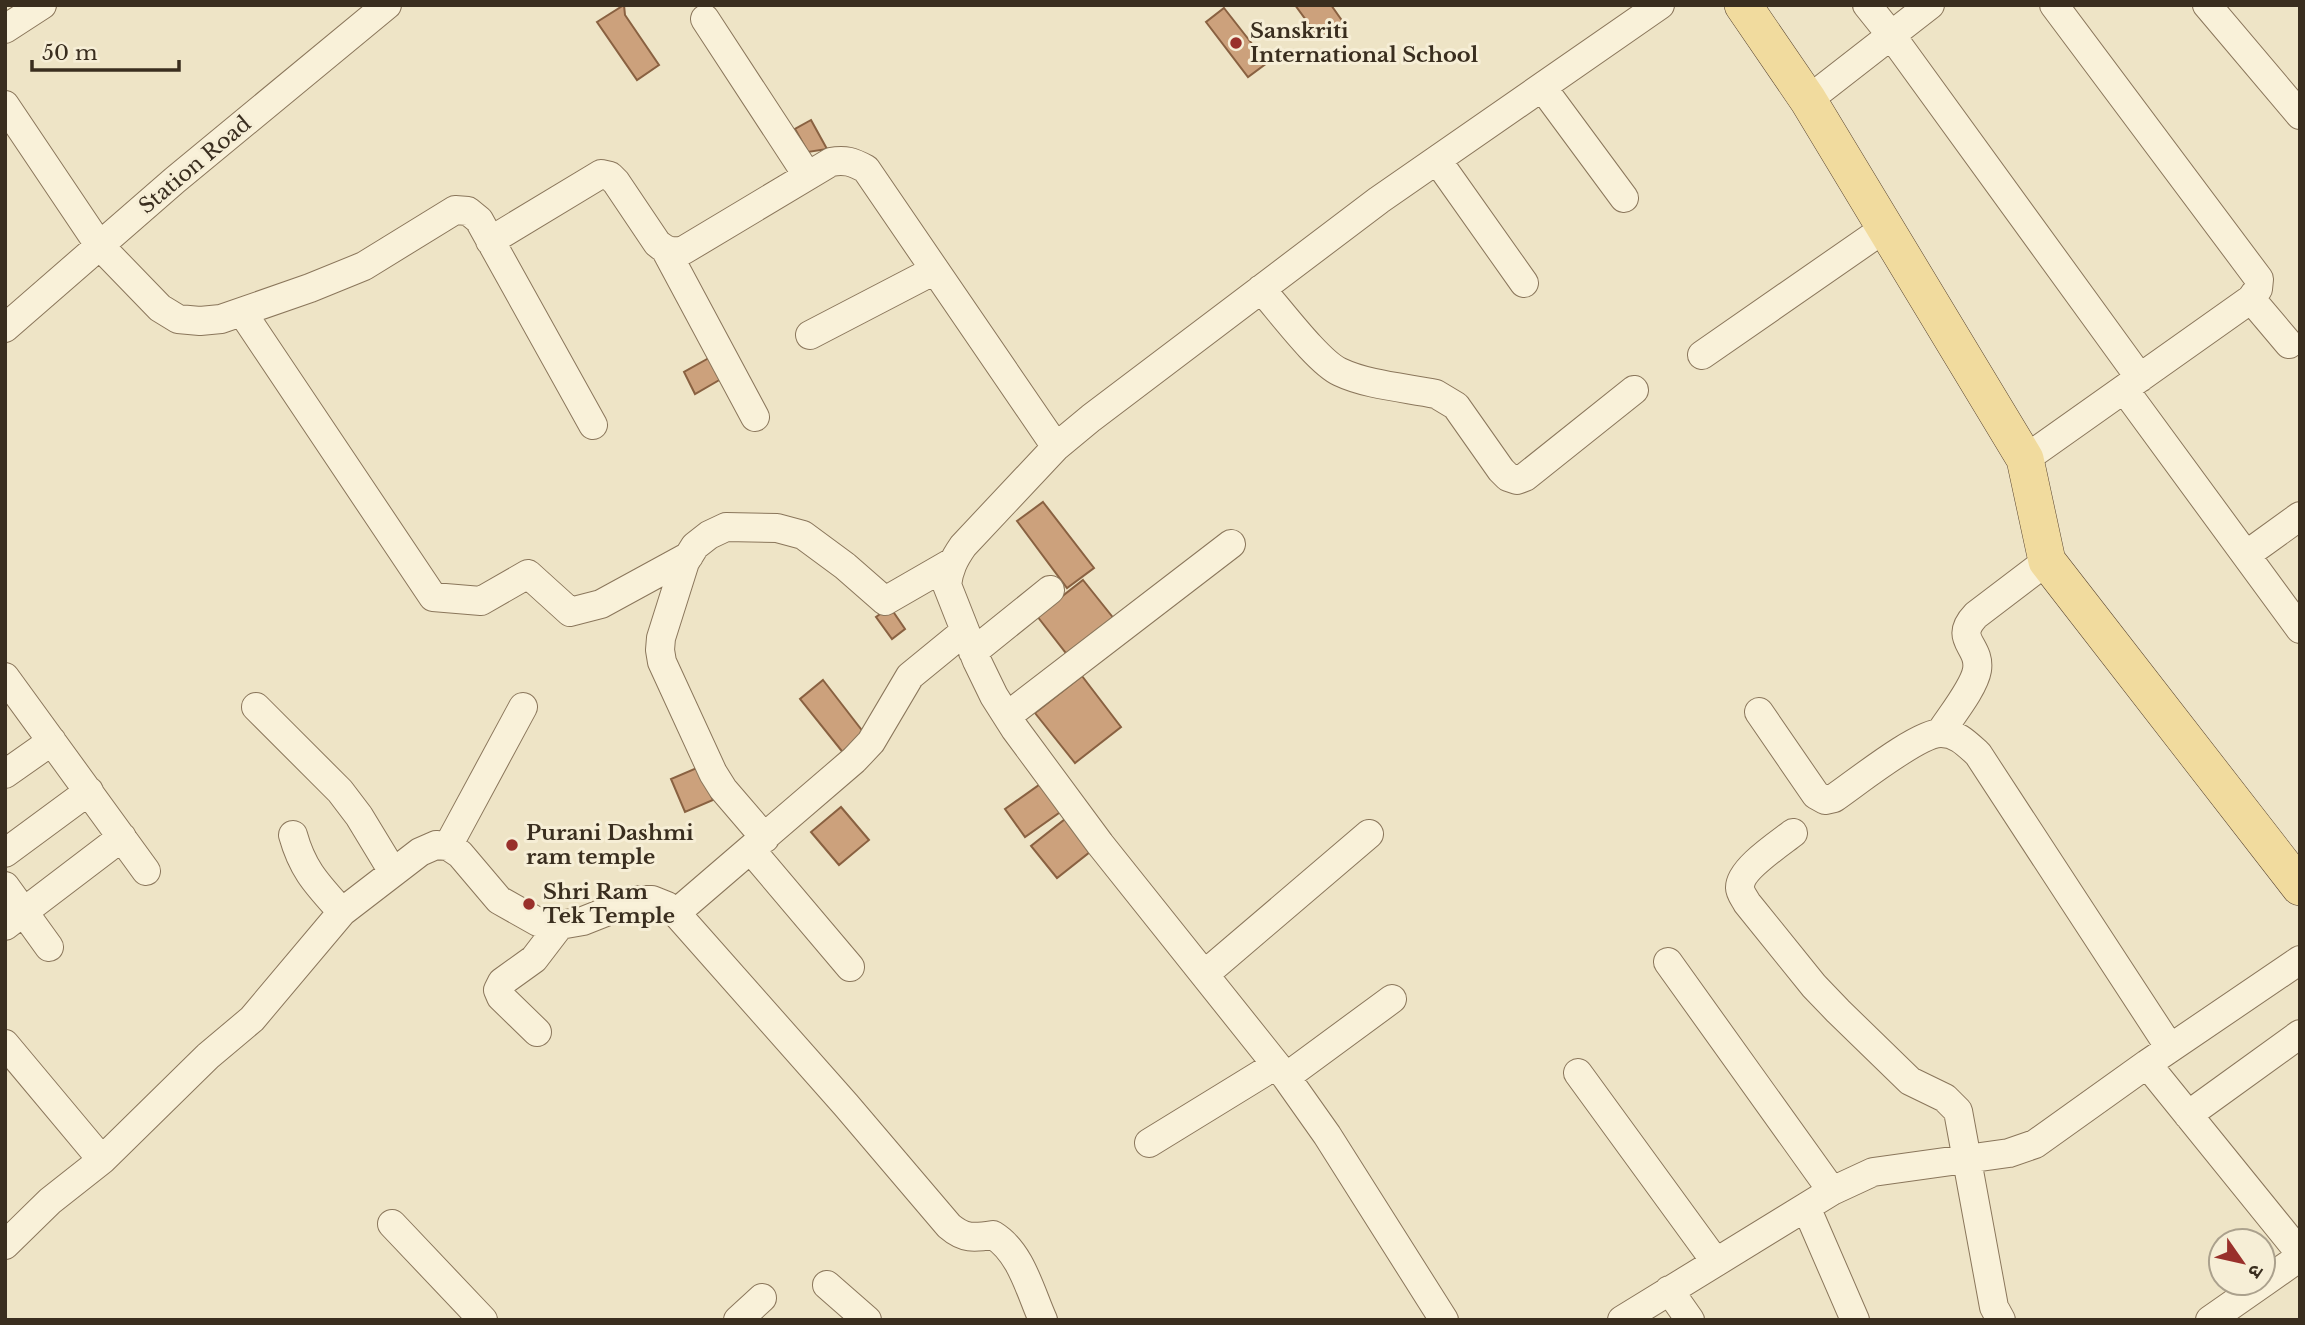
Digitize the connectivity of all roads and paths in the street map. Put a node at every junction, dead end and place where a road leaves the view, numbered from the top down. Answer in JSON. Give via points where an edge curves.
{"nodes":[{"id":1,"x":42,"y":5,"type":"edge"},
{"id":2,"x":387,"y":5,"type":"edge"},
{"id":3,"x":1660,"y":5,"type":"edge"},
{"id":4,"x":1743,"y":5,"type":"edge"},
{"id":5,"x":1867,"y":5,"type":"edge"},
{"id":6,"x":1930,"y":5,"type":"edge"},
{"id":7,"x":2054,"y":5,"type":"edge"},
{"id":8,"x":2207,"y":5,"type":"edge"},
{"id":9,"x":705,"y":19,"type":"dead end"},
{"id":10,"x":5,"y":29,"type":"edge"},
{"id":11,"x":1892,"y":35,"type":"junction"},
{"id":12,"x":1542,"y":87,"type":"junction"},
{"id":13,"x":1808,"y":100,"type":"junction"},
{"id":14,"x":5,"y":105,"type":"edge"},
{"id":15,"x":2300,"y":114,"type":"edge"},
{"id":16,"x":1437,"y":160,"type":"junction"},
{"id":17,"x":807,"y":175,"type":"junction"},
{"id":18,"x":1624,"y":198,"type":"dead end"},
{"id":19,"x":1885,"y":228,"type":"junction"},
{"id":20,"x":490,"y":241,"type":"junction"},
{"id":21,"x":99,"y":245,"type":"junction"},
{"id":22,"x":665,"y":249,"type":"junction"},
{"id":23,"x":935,"y":270,"type":"junction"},
{"id":24,"x":1524,"y":284,"type":"dead end"},
{"id":25,"x":1261,"y":289,"type":"junction"},
{"id":26,"x":2251,"y":299,"type":"junction"},
{"id":27,"x":243,"y":312,"type":"junction"},
{"id":28,"x":5,"y":328,"type":"edge"},
{"id":29,"x":810,"y":335,"type":"dead end"},
{"id":30,"x":2296,"y":346,"type":"edge"},
{"id":31,"x":1702,"y":355,"type":"dead end"},
{"id":32,"x":2132,"y":383,"type":"junction"},
{"id":33,"x":1634,"y":390,"type":"dead end"},
{"id":34,"x":755,"y":417,"type":"dead end"},
{"id":35,"x":593,"y":425,"type":"dead end"},
{"id":36,"x":1056,"y":447,"type":"junction"},
{"id":37,"x":2025,"y":459,"type":"junction"},
{"id":38,"x":2300,"y":516,"type":"edge"},
{"id":39,"x":1231,"y":544,"type":"dead end"},
{"id":40,"x":2246,"y":555,"type":"junction"},
{"id":41,"x":689,"y":556,"type":"junction"},
{"id":42,"x":2047,"y":561,"type":"junction"},
{"id":43,"x":951,"y":563,"type":"junction"},
{"id":44,"x":1050,"y":590,"type":"dead end"},
{"id":45,"x":2300,"y":629,"type":"edge"},
{"id":46,"x":969,"y":642,"type":"junction"},
{"id":47,"x":10,"y":693,"type":"edge"},
{"id":48,"x":256,"y":707,"type":"dead end"},
{"id":49,"x":523,"y":707,"type":"dead end"},
{"id":50,"x":1759,"y":712,"type":"dead end"},
{"id":51,"x":1007,"y":716,"type":"junction"},
{"id":52,"x":1940,"y":733,"type":"junction"},
{"id":53,"x":52,"y":741,"type":"junction"},
{"id":54,"x":5,"y":774,"type":"edge"},
{"id":55,"x":89,"y":791,"type":"junction"},
{"id":56,"x":1793,"y":832,"type":"dead end"},
{"id":57,"x":1368,"y":834,"type":"dead end"},
{"id":58,"x":293,"y":835,"type":"dead end"},
{"id":59,"x":122,"y":837,"type":"junction"},
{"id":60,"x":758,"y":844,"type":"junction"},
{"id":61,"x":449,"y":846,"type":"junction"},
{"id":62,"x":5,"y":853,"type":"edge"},
{"id":63,"x":146,"y":871,"type":"dead end"},
{"id":64,"x":393,"y":872,"type":"junction"},
{"id":65,"x":2295,"y":872,"type":"edge"},
{"id":66,"x":5,"y":886,"type":"edge"},
{"id":67,"x":342,"y":912,"type":"junction"},
{"id":68,"x":676,"y":913,"type":"junction"},
{"id":69,"x":15,"y":919,"type":"edge"},
{"id":70,"x":560,"y":925,"type":"junction"},
{"id":71,"x":49,"y":947,"type":"dead end"},
{"id":72,"x":2300,"y":960,"type":"edge"},
{"id":73,"x":1668,"y":962,"type":"dead end"},
{"id":74,"x":850,"y":967,"type":"dead end"},
{"id":75,"x":1205,"y":974,"type":"junction"},
{"id":76,"x":1392,"y":999,"type":"dead end"},
{"id":77,"x":537,"y":1032,"type":"dead end"},
{"id":78,"x":2300,"y":1034,"type":"edge"},
{"id":79,"x":5,"y":1044,"type":"edge"},
{"id":80,"x":2170,"y":1048,"type":"junction"},
{"id":81,"x":2147,"y":1064,"type":"junction"},
{"id":82,"x":1281,"y":1071,"type":"junction"},
{"id":83,"x":1578,"y":1073,"type":"dead end"},
{"id":84,"x":2188,"y":1115,"type":"junction"},
{"id":85,"x":1149,"y":1143,"type":"dead end"},
{"id":86,"x":1966,"y":1159,"type":"junction"},
{"id":87,"x":102,"y":1160,"type":"junction"},
{"id":88,"x":1832,"y":1191,"type":"junction"},
{"id":89,"x":1806,"y":1207,"type":"junction"},
{"id":90,"x":393,"y":1224,"type":"dead end"},
{"id":91,"x":5,"y":1245,"type":"edge"},
{"id":92,"x":2300,"y":1255,"type":"edge"},
{"id":93,"x":1715,"y":1261,"type":"junction"},
{"id":94,"x":2277,"y":1272,"type":"edge"},
{"id":95,"x":827,"y":1285,"type":"dead end"},
{"id":96,"x":1669,"y":1290,"type":"junction"},
{"id":97,"x":2243,"y":1297,"type":"edge"},
{"id":98,"x":762,"y":1298,"type":"dead end"},
{"id":99,"x":482,"y":1320,"type":"edge"},
{"id":100,"x":738,"y":1320,"type":"edge"},
{"id":101,"x":867,"y":1320,"type":"edge"},
{"id":102,"x":1043,"y":1320,"type":"edge"},
{"id":103,"x":1444,"y":1320,"type":"edge"},
{"id":104,"x":1622,"y":1320,"type":"edge"},
{"id":105,"x":1690,"y":1320,"type":"edge"},
{"id":106,"x":1855,"y":1320,"type":"edge"},
{"id":107,"x":2001,"y":1320,"type":"edge"},
{"id":108,"x":2210,"y":1320,"type":"edge"}],
"edges":[{"from":1,"to":10,"type":"street"},
{"from":2,"to":21,"type":"street","name":"Station Road"},
{"from":3,"to":12,"type":"street"},
{"from":4,"to":13,"type":"main road"},
{"from":5,"to":11,"type":"street"},
{"from":6,"to":11,"type":"street"},
{"from":7,"to":26,"type":"street","via":[[2255,272],[2258,289]]},
{"from":8,"to":15,"type":"street"},
{"from":9,"to":17,"type":"street"},
{"from":11,"to":13,"type":"street"},
{"from":11,"to":32,"type":"street"},
{"from":12,"to":16,"type":"street"},
{"from":12,"to":18,"type":"street"},
{"from":13,"to":19,"type":"main road"},
{"from":14,"to":21,"type":"street"},
{"from":16,"to":24,"type":"street"},
{"from":16,"to":25,"type":"street"},
{"from":17,"to":22,"type":"street","via":[[684,250]]},
{"from":17,"to":23,"type":"street","via":[[843,160],[866,169]]},
{"from":19,"to":31,"type":"street"},
{"from":19,"to":37,"type":"main road"},
{"from":20,"to":22,"type":"street","via":[[601,174],[616,182]]},
{"from":20,"to":27,"type":"street","via":[[479,220],[468,211],[455,210],[364,266]]},
{"from":20,"to":35,"type":"street"},
{"from":21,"to":27,"type":"street","via":[[160,308],[178,319],[211,320]]},
{"from":21,"to":28,"type":"street","name":"Station Road"},
{"from":22,"to":34,"type":"street"},
{"from":23,"to":29,"type":"street"},
{"from":23,"to":36,"type":"street"},
{"from":25,"to":33,"type":"street","via":[[1337,371],[1436,394],[1456,405],[1501,470],[1517,480]]},
{"from":25,"to":36,"type":"street"},
{"from":26,"to":30,"type":"street"},
{"from":26,"to":32,"type":"street"},
{"from":27,"to":41,"type":"street","via":[[433,597],[481,601],[528,574],[570,612],[601,604]]},
{"from":32,"to":37,"type":"street"},
{"from":32,"to":40,"type":"street"},
{"from":36,"to":43,"type":"street"},
{"from":37,"to":42,"type":"main road"},
{"from":38,"to":40,"type":"street"},
{"from":39,"to":51,"type":"street"},
{"from":40,"to":45,"type":"street"},
{"from":41,"to":43,"type":"street","via":[[709,535],[726,527],[777,528],[803,535],[885,601]]},
{"from":41,"to":60,"type":"street","via":[[661,638],[662,662],[713,773]]},
{"from":42,"to":52,"type":"street","via":[[1968,624],[1965,634],[1978,667]]},
{"from":42,"to":65,"type":"main road"},
{"from":43,"to":46,"type":"street","via":[[947,585]]},
{"from":44,"to":46,"type":"street"},
{"from":46,"to":51,"type":"street"},
{"from":46,"to":60,"type":"street","via":[[910,676],[869,746]]},
{"from":47,"to":53,"type":"street"},
{"from":48,"to":64,"type":"street","via":[[340,791]]},
{"from":49,"to":61,"type":"street"},
{"from":50,"to":52,"type":"street","via":[[1816,795],[1825,800],[1916,741]]},
{"from":51,"to":75,"type":"street","via":[[1100,844]]},
{"from":52,"to":80,"type":"street","via":[[1959,737],[1978,754]]},
{"from":53,"to":54,"type":"street"},
{"from":53,"to":55,"type":"street"},
{"from":55,"to":59,"type":"street"},
{"from":55,"to":62,"type":"street"},
{"from":56,"to":86,"type":"street","via":[[1749,870],[1740,890],[1838,1011],[1910,1081],[1953,1103]]},
{"from":57,"to":75,"type":"street"},
{"from":58,"to":67,"type":"street","via":[[308,873]]},
{"from":59,"to":63,"type":"street"},
{"from":59,"to":69,"type":"street"},
{"from":60,"to":68,"type":"street"},
{"from":60,"to":74,"type":"street"},
{"from":61,"to":64,"type":"street","via":[[428,848]]},
{"from":61,"to":70,"type":"street","via":[[499,900],[538,922]]},
{"from":64,"to":67,"type":"street"},
{"from":66,"to":69,"type":"street"},
{"from":67,"to":87,"type":"street","via":[[252,1018]]},
{"from":68,"to":70,"type":"street","via":[[652,900],[636,900]]},
{"from":68,"to":102,"type":"street","via":[[949,1226],[960,1236],[993,1235],[1003,1241]]},
{"from":69,"to":71,"type":"street"},
{"from":70,"to":77,"type":"street","via":[[534,959],[498,990]]},
{"from":72,"to":80,"type":"street"},
{"from":73,"to":88,"type":"street"},
{"from":75,"to":82,"type":"street"},
{"from":76,"to":82,"type":"street"},
{"from":78,"to":84,"type":"street"},
{"from":79,"to":87,"type":"street"},
{"from":80,"to":81,"type":"street"},
{"from":81,"to":84,"type":"street"},
{"from":81,"to":86,"type":"street","via":[[2035,1144]]},
{"from":82,"to":85,"type":"street"},
{"from":82,"to":103,"type":"street"},
{"from":83,"to":93,"type":"street"},
{"from":84,"to":92,"type":"street"},
{"from":86,"to":88,"type":"street","via":[[1873,1172]]},
{"from":86,"to":107,"type":"street","via":[[1994,1307]]},
{"from":87,"to":91,"type":"street"},
{"from":88,"to":89,"type":"street"},
{"from":89,"to":93,"type":"street"},
{"from":89,"to":106,"type":"street"},
{"from":90,"to":99,"type":"street"},
{"from":92,"to":94,"type":"street"},
{"from":93,"to":96,"type":"street"},
{"from":95,"to":101,"type":"street"},
{"from":96,"to":104,"type":"street"},
{"from":96,"to":105,"type":"street"},
{"from":97,"to":108,"type":"street"},
{"from":98,"to":100,"type":"street"}]}
